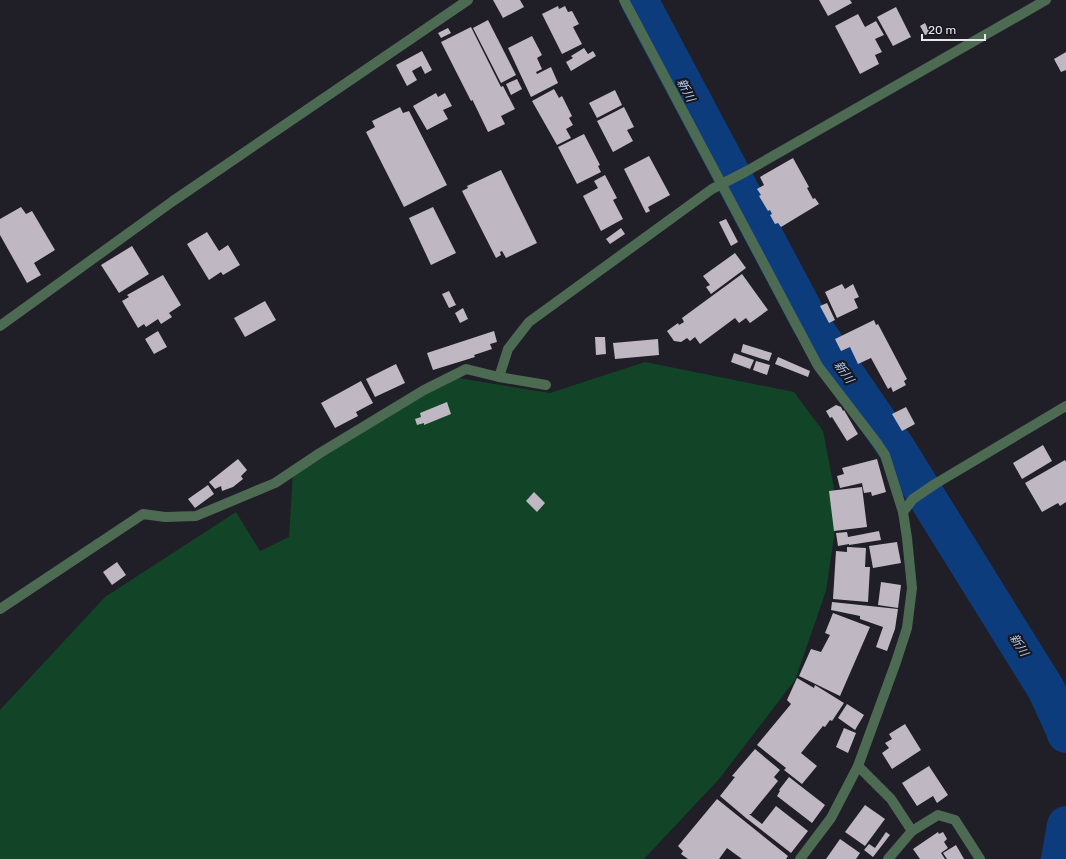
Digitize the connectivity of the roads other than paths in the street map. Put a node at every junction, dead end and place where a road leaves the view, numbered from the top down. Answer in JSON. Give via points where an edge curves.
{"nodes":[{"id":1,"x":468,"y":0,"type":"edge"},
{"id":2,"x":624,"y":0,"type":"edge"},
{"id":3,"x":1046,"y":0,"type":"edge"},
{"id":4,"x":721,"y":184,"type":"junction"},
{"id":5,"x":0,"y":326,"type":"edge"},
{"id":6,"x":499,"y":377,"type":"junction"},
{"id":7,"x":546,"y":385,"type":"dead end"},
{"id":8,"x":1066,"y":406,"type":"edge"},
{"id":9,"x":902,"y":512,"type":"junction"},
{"id":10,"x":0,"y":609,"type":"edge"},
{"id":11,"x":858,"y":766,"type":"junction"},
{"id":12,"x":912,"y":830,"type":"junction"},
{"id":13,"x":800,"y":859,"type":"edge"},
{"id":14,"x":888,"y":859,"type":"edge"},
{"id":15,"x":980,"y":859,"type":"edge"}],
"edges":[{"from":1,"to":5,"type":"street","via":[[173,201]]},
{"from":2,"to":4,"type":"street"},
{"from":3,"to":4,"type":"street"},
{"from":4,"to":6,"type":"street","via":[[529,322],[508,349]]},
{"from":4,"to":9,"type":"street","via":[[818,366],[885,456]]},
{"from":6,"to":7,"type":"street"},
{"from":6,"to":10,"type":"street","via":[[466,369],[424,390],[275,483],[196,516],[165,517],[143,514]]},
{"from":8,"to":9,"type":"street","via":[[935,484],[913,499]]},
{"from":9,"to":11,"type":"street","via":[[912,588],[906,628],[894,670]]},
{"from":11,"to":12,"type":"street","via":[[891,799]]},
{"from":11,"to":13,"type":"street","via":[[831,818]]},
{"from":12,"to":14,"type":"street"},
{"from":12,"to":15,"type":"street","via":[[938,815],[955,820]]}]}
